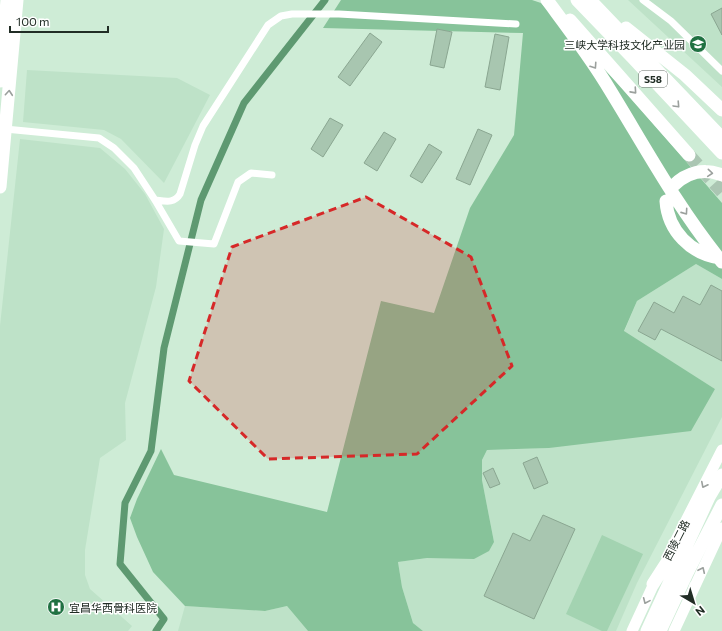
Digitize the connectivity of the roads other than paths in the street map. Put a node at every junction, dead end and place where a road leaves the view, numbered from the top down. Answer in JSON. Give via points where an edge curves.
{"nodes":[{"id":1,"x":7,"y":0,"type":"edge"},
{"id":2,"x":17,"y":0,"type":"edge"},
{"id":3,"x":547,"y":0,"type":"edge"},
{"id":4,"x":551,"y":0,"type":"edge"},
{"id":5,"x":643,"y":0,"type":"edge"},
{"id":6,"x":587,"y":4,"type":"edge"},
{"id":7,"x":516,"y":24,"type":"dead end"},
{"id":8,"x":722,"y":71,"type":"edge"},
{"id":9,"x":0,"y":81,"type":"edge"},
{"id":10,"x":722,"y":110,"type":"edge"},
{"id":11,"x":5,"y":129,"type":"junction"},
{"id":12,"x":722,"y":138,"type":"edge"},
{"id":13,"x":722,"y":153,"type":"edge"},
{"id":14,"x":690,"y":154,"type":"tunnel mouth"},
{"id":15,"x":272,"y":175,"type":"dead end"},
{"id":16,"x":722,"y":175,"type":"edge"},
{"id":17,"x":673,"y":186,"type":"dead end"},
{"id":18,"x":0,"y":187,"type":"edge"},
{"id":19,"x":155,"y":200,"type":"junction"},
{"id":20,"x":666,"y":201,"type":"dead end"},
{"id":21,"x":722,"y":258,"type":"edge"},
{"id":22,"x":722,"y":262,"type":"edge"},
{"id":23,"x":722,"y":450,"type":"edge"},
{"id":24,"x":722,"y":475,"type":"edge"},
{"id":25,"x":709,"y":497,"type":"junction"},
{"id":26,"x":722,"y":505,"type":"edge"},
{"id":27,"x":722,"y":528,"type":"edge"},
{"id":28,"x":654,"y":584,"type":"junction"},
{"id":29,"x":662,"y":628,"type":"edge"},
{"id":30,"x":632,"y":631,"type":"edge"},
{"id":31,"x":647,"y":631,"type":"edge"},
{"id":32,"x":674,"y":631,"type":"edge"}],
"edges":[{"from":1,"to":9,"type":"highway"},
{"from":11,"to":2,"type":"highway","one_way":true},
{"from":3,"to":22,"type":"highway","one_way":true,"via":[[604,80],[695,228]]},
{"from":4,"to":14,"type":"highway","one_way":true},
{"from":5,"to":8,"type":"street","via":[[671,21]]},
{"from":6,"to":10,"type":"highway","via":[[643,41],[685,75]]},
{"from":6,"to":12,"type":"highway","number":"S58"},
{"from":6,"to":13,"type":"highway","number":"S58","one_way":true,"via":[[633,58]]},
{"from":7,"to":19,"type":"street","via":[[331,15],[281,16],[268,25],[210,115],[195,145],[178,198],[167,202]]},
{"from":11,"to":18,"type":"highway"},
{"from":11,"to":19,"type":"street","via":[[99,138],[114,148],[134,168]]},
{"from":15,"to":19,"type":"street","via":[[251,173],[238,182],[214,244],[179,241]]},
{"from":17,"to":16,"type":"highway","one_way":true,"via":[[688,174],[714,172]]},
{"from":20,"to":21,"type":"highway","via":[[670,221],[684,241],[702,253]]},
{"from":23,"to":28,"type":"main road","name":"西陵二路","one_way":true},
{"from":24,"to":25,"type":"highway"},
{"from":25,"to":28,"type":"highway"},
{"from":25,"to":31,"type":"highway"},
{"from":26,"to":29,"type":"highway"},
{"from":32,"to":27,"type":"main road","one_way":true},
{"from":28,"to":30,"type":"main road","name":"西陵二路","one_way":true}]}
